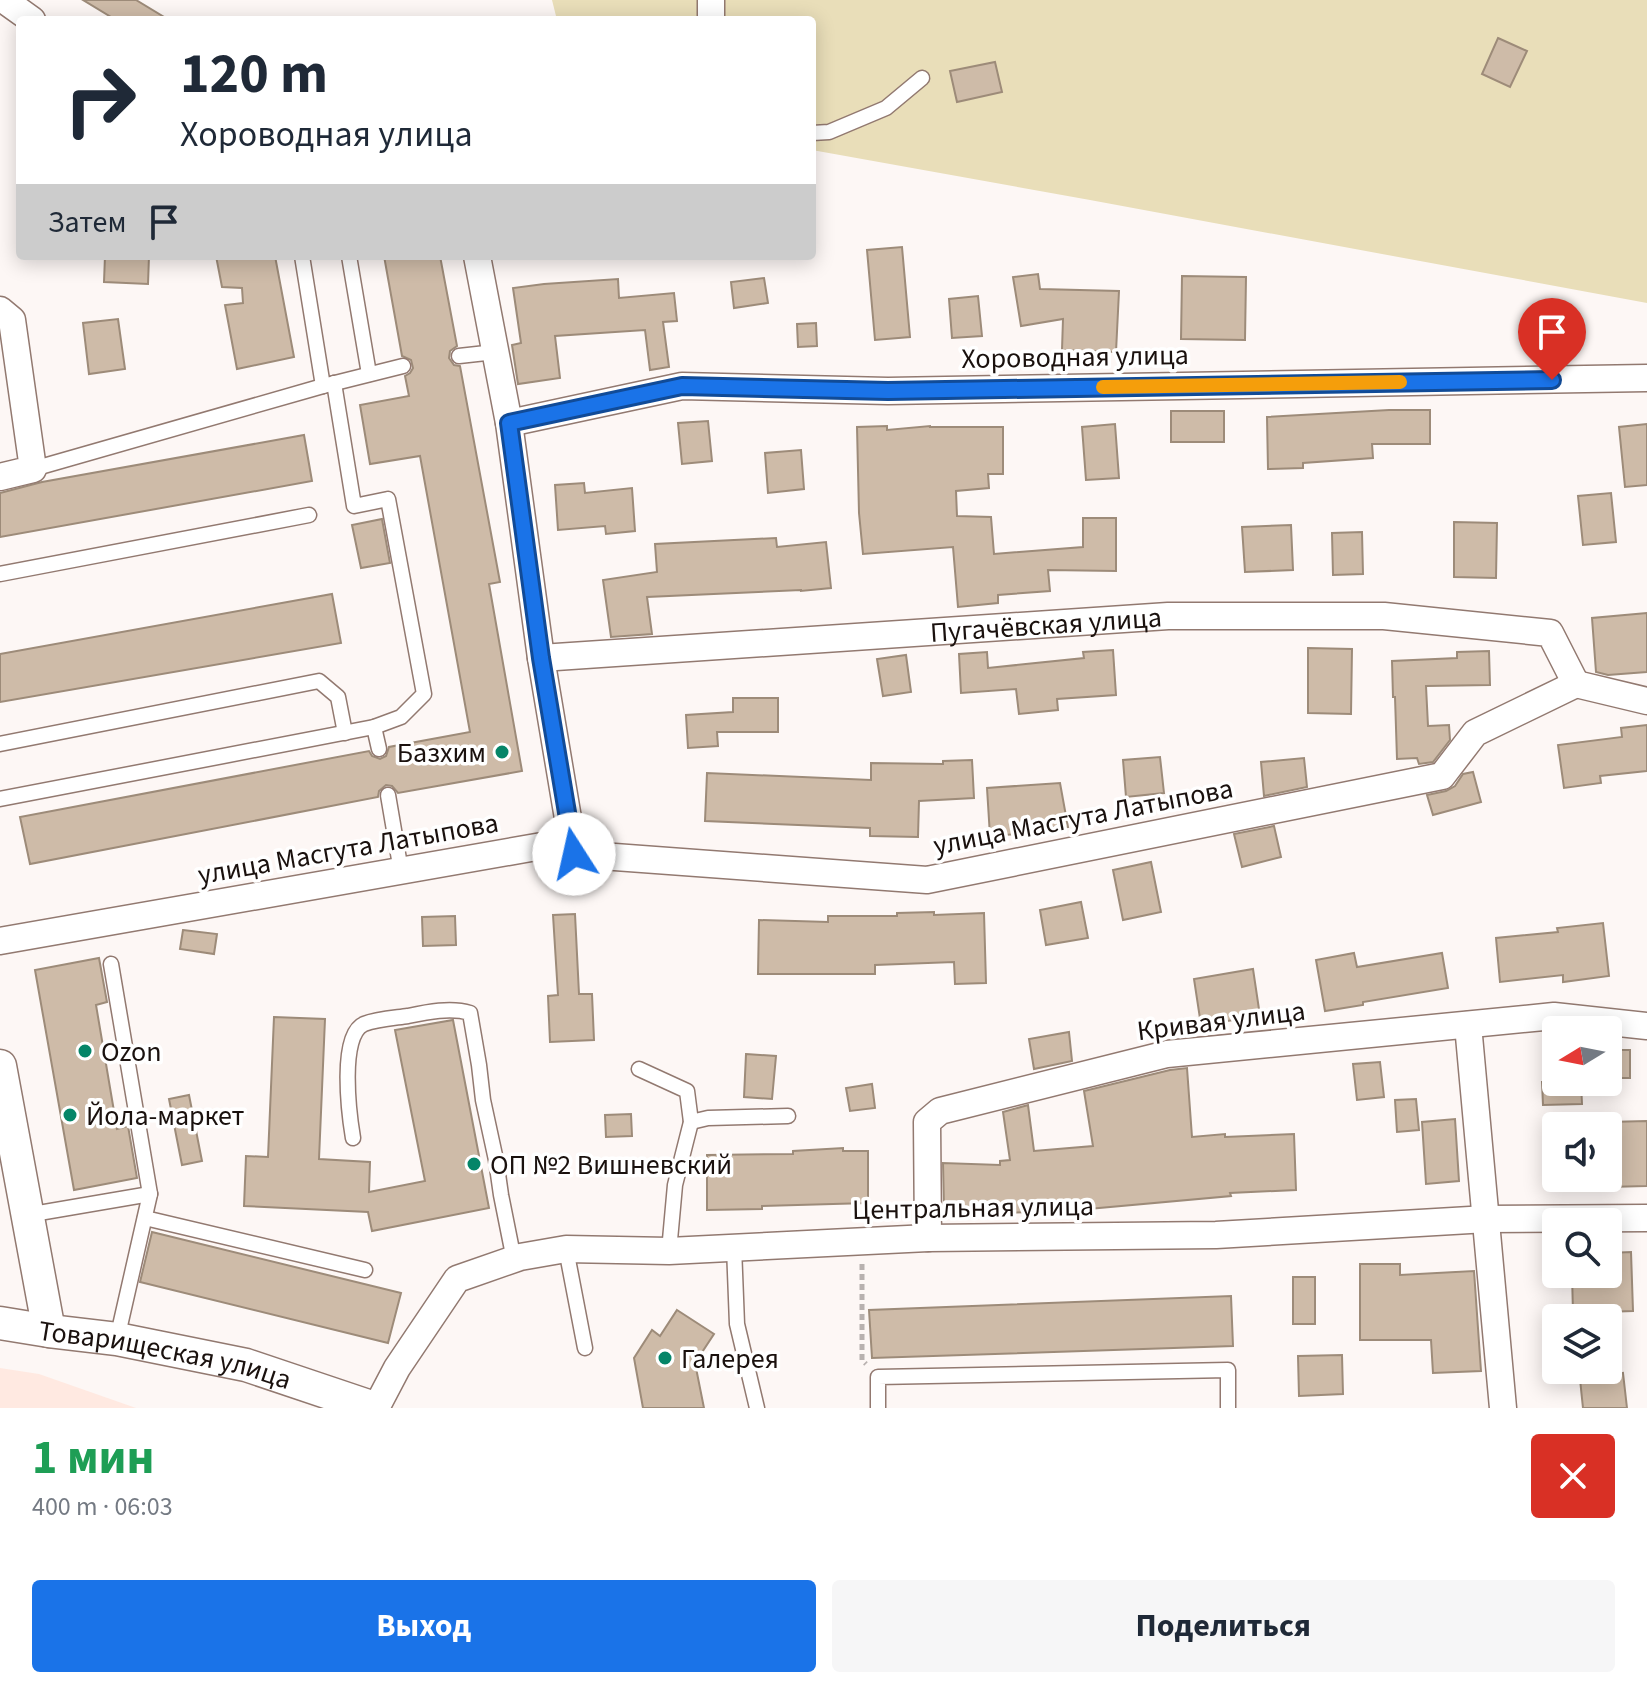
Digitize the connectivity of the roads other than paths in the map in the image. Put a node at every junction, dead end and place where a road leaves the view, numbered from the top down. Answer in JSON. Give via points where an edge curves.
{"nodes":[{"id":1,"x":4,"y":0,"type":"edge"},
{"id":2,"x":26,"y":16,"type":"edge"},
{"id":3,"x":922,"y":78,"type":"dead end"},
{"id":4,"x":816,"y":133,"type":"edge"},
{"id":5,"x":303,"y":260,"type":"edge"},
{"id":6,"x":350,"y":260,"type":"edge"},
{"id":7,"x":478,"y":260,"type":"edge"},
{"id":8,"x":0,"y":310,"type":"edge"},
{"id":9,"x":495,"y":352,"type":"junction"},
{"id":10,"x":459,"y":356,"type":"dead end"},
{"id":11,"x":403,"y":366,"type":"dead end"},
{"id":12,"x":369,"y":374,"type":"junction"},
{"id":13,"x":1647,"y":378,"type":"edge"},
{"id":14,"x":328,"y":384,"type":"junction"},
{"id":15,"x":509,"y":423,"type":"junction"},
{"id":16,"x":33,"y":469,"type":"junction"},
{"id":17,"x":0,"y":477,"type":"edge"},
{"id":18,"x":309,"y":515,"type":"dead end"},
{"id":19,"x":0,"y":574,"type":"edge"},
{"id":20,"x":541,"y":658,"type":"junction"},
{"id":21,"x":1576,"y":684,"type":"junction"},
{"id":22,"x":1647,"y":701,"type":"edge"},
{"id":23,"x":374,"y":727,"type":"junction"},
{"id":24,"x":345,"y":733,"type":"junction"},
{"id":25,"x":0,"y":744,"type":"edge"},
{"id":26,"x":379,"y":749,"type":"dead end"},
{"id":27,"x":388,"y":795,"type":"dead end"},
{"id":28,"x":0,"y":799,"type":"edge"},
{"id":29,"x":574,"y":854,"type":"junction"},
{"id":30,"x":401,"y":871,"type":"junction"},
{"id":31,"x":0,"y":941,"type":"edge"},
{"id":32,"x":111,"y":964,"type":"dead end"},
{"id":33,"x":1468,"y":1025,"type":"junction"},
{"id":34,"x":1647,"y":1026,"type":"edge"},
{"id":35,"x":0,"y":1066,"type":"edge"},
{"id":36,"x":639,"y":1069,"type":"dead end"},
{"id":37,"x":788,"y":1116,"type":"dead end"},
{"id":38,"x":691,"y":1122,"type":"junction"},
{"id":39,"x":353,"y":1138,"type":"dead end"},
{"id":40,"x":150,"y":1194,"type":"junction"},
{"id":41,"x":27,"y":1215,"type":"junction"},
{"id":42,"x":145,"y":1218,"type":"junction"},
{"id":43,"x":1647,"y":1218,"type":"edge"},
{"id":44,"x":1487,"y":1219,"type":"junction"},
{"id":45,"x":928,"y":1238,"type":"junction"},
{"id":46,"x":734,"y":1247,"type":"junction"},
{"id":47,"x":566,"y":1249,"type":"junction"},
{"id":48,"x":669,"y":1251,"type":"junction"},
{"id":49,"x":514,"y":1260,"type":"junction"},
{"id":50,"x":365,"y":1270,"type":"dead end"},
{"id":51,"x":0,"y":1323,"type":"edge"},
{"id":52,"x":49,"y":1331,"type":"junction"},
{"id":53,"x":117,"y":1339,"type":"junction"},
{"id":54,"x":585,"y":1348,"type":"dead end"},
{"id":55,"x":375,"y":1408,"type":"edge"},
{"id":56,"x":757,"y":1408,"type":"edge"},
{"id":57,"x":878,"y":1408,"type":"edge"},
{"id":58,"x":1228,"y":1408,"type":"edge"},
{"id":59,"x":1503,"y":1408,"type":"edge"}],
"edges":[{"from":1,"to":2,"type":"street"},
{"from":3,"to":4,"type":"lane","via":[[886,108]]},
{"from":5,"to":14,"type":"lane"},
{"from":6,"to":12,"type":"lane"},
{"from":7,"to":9,"type":"street"},
{"from":8,"to":16,"type":"street","via":[[12,320]]},
{"from":9,"to":10,"type":"lane"},
{"from":9,"to":15,"type":"street"},
{"from":11,"to":12,"type":"lane"},
{"from":12,"to":14,"type":"lane"},
{"from":13,"to":15,"type":"street","name":"Хороводная улица","via":[[888,391],[682,386]]},
{"from":14,"to":16,"type":"lane"},
{"from":14,"to":23,"type":"lane","via":[[354,506],[388,499],[424,694],[401,717]]},
{"from":15,"to":20,"type":"street"},
{"from":16,"to":17,"type":"street"},
{"from":18,"to":19,"type":"lane"},
{"from":20,"to":21,"type":"street","name":"Пугачёвская улица","via":[[1168,616],[1384,616],[1550,633]]},
{"from":20,"to":29,"type":"street"},
{"from":21,"to":22,"type":"street"},
{"from":21,"to":29,"type":"street","name":"улица Масгута Латыпова","via":[[1475,733],[1442,776],[927,880]]},
{"from":23,"to":24,"type":"lane"},
{"from":23,"to":26,"type":"lane"},
{"from":24,"to":25,"type":"lane","via":[[338,697],[319,681]]},
{"from":24,"to":28,"type":"lane"},
{"from":27,"to":30,"type":"lane"},
{"from":29,"to":30,"type":"street","name":"улица Масгута Латыпова","via":[[542,846]]},
{"from":30,"to":31,"type":"street","name":"улица Масгута Латыпова"},
{"from":32,"to":40,"type":"lane"},
{"from":33,"to":34,"type":"street","name":"Кривая улица","via":[[1554,1016]]},
{"from":33,"to":44,"type":"street"},
{"from":33,"to":45,"type":"street","name":"Кривая улица","via":[[1167,1054],[940,1111],[927,1122]]},
{"from":35,"to":41,"type":"street"},
{"from":36,"to":38,"type":"lane","via":[[687,1091]]},
{"from":37,"to":38,"type":"lane"},
{"from":38,"to":48,"type":"lane","via":[[675,1185]]},
{"from":39,"to":49,"type":"lane","via":[[348,1056],[362,1025],[425,1013],[470,1013]]},
{"from":40,"to":41,"type":"lane"},
{"from":40,"to":42,"type":"lane"},
{"from":41,"to":52,"type":"street"},
{"from":42,"to":50,"type":"lane"},
{"from":42,"to":53,"type":"lane"},
{"from":43,"to":44,"type":"street","name":"Центральная улица"},
{"from":44,"to":45,"type":"street","name":"Центральная улица","via":[[1216,1235]]},
{"from":44,"to":59,"type":"street"},
{"from":45,"to":46,"type":"street","name":"Центральная улица"},
{"from":46,"to":48,"type":"street","name":"Центральная улица"},
{"from":46,"to":56,"type":"lane","via":[[737,1324]]},
{"from":47,"to":48,"type":"street","name":"Центральная улица"},
{"from":47,"to":49,"type":"street","name":"Центральная улица"},
{"from":47,"to":54,"type":"lane"},
{"from":49,"to":55,"type":"street","name":"Центральная улица","via":[[457,1279]]},
{"from":51,"to":52,"type":"street","name":"Товарищеская улица"},
{"from":52,"to":53,"type":"street","name":"Товарищеская улица"},
{"from":53,"to":55,"type":"street","name":"Товарищеская улица","via":[[246,1365]]},
{"from":57,"to":58,"type":"lane","via":[[878,1377],[1228,1370]]}]}
